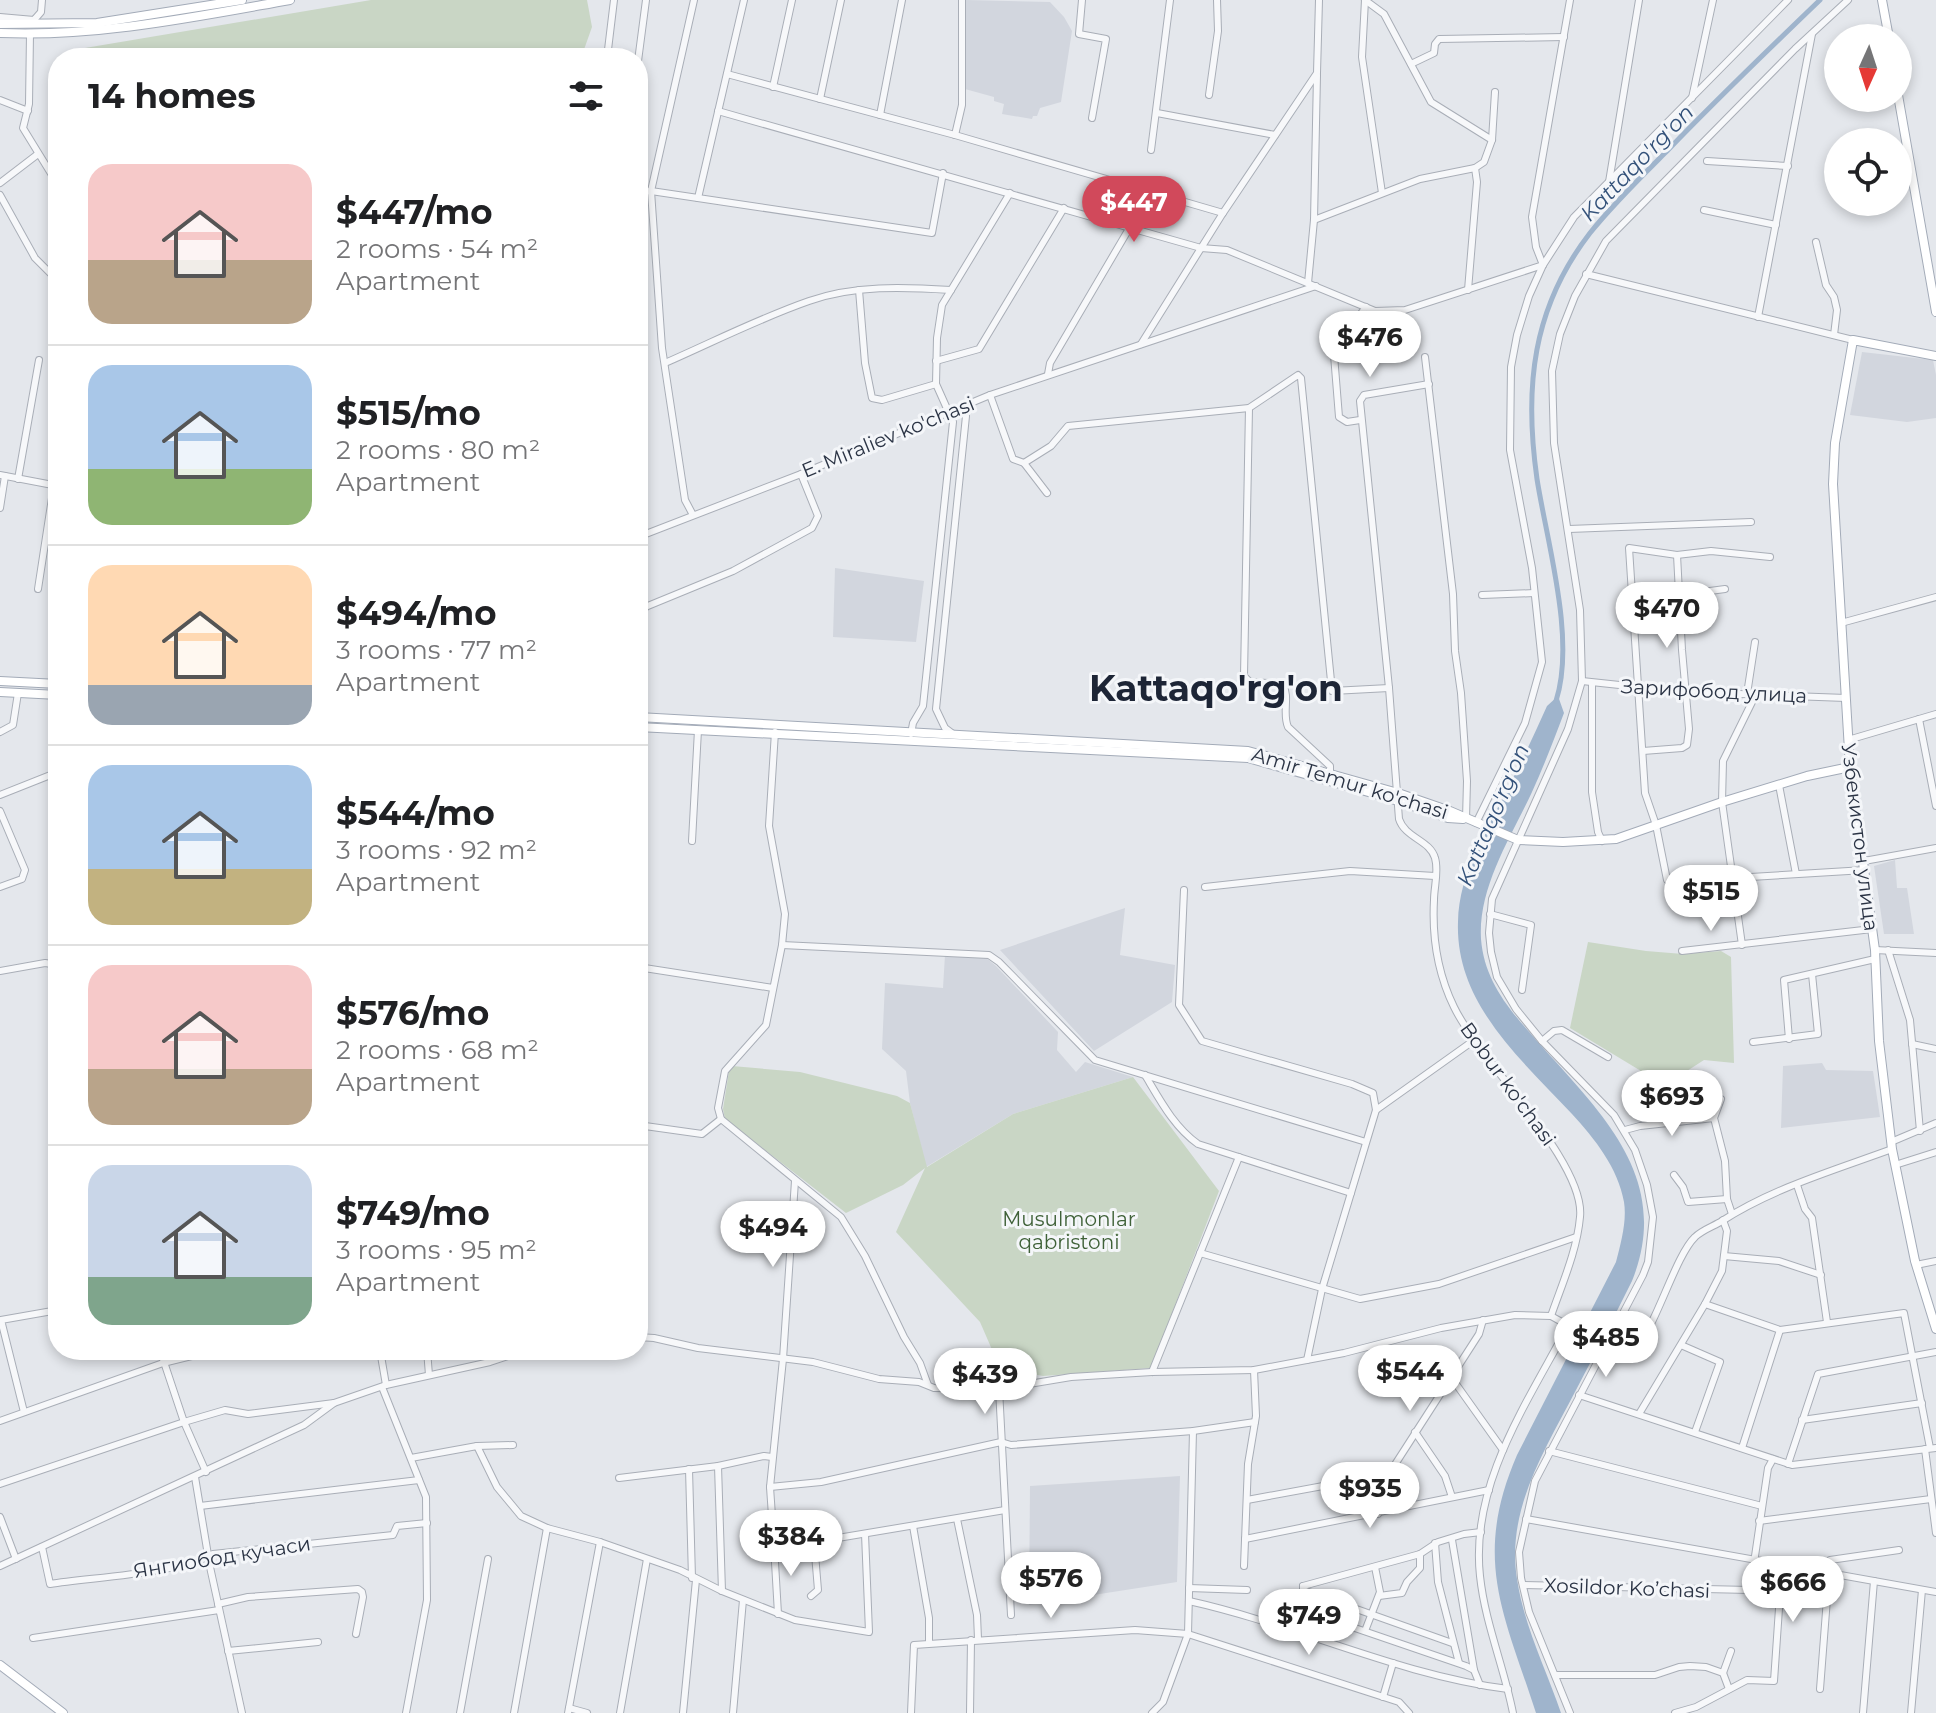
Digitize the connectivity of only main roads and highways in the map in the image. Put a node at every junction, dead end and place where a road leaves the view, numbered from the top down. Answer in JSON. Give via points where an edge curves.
{"nodes":[{"id":1,"x":242,"y":0,"type":"edge"},
{"id":2,"x":290,"y":0,"type":"edge"},
{"id":3,"x":1882,"y":0,"type":"edge"},
{"id":4,"x":0,"y":24,"type":"edge"},
{"id":5,"x":1886,"y":24,"type":"edge"},
{"id":6,"x":0,"y":33,"type":"edge"},
{"id":7,"x":1901,"y":112,"type":"edge"},
{"id":8,"x":1936,"y":312,"type":"edge"},
{"id":9,"x":1936,"y":356,"type":"edge"},
{"id":10,"x":0,"y":681,"type":"edge"},
{"id":11,"x":48,"y":683,"type":"edge"},
{"id":12,"x":0,"y":692,"type":"edge"},
{"id":13,"x":48,"y":694,"type":"edge"},
{"id":14,"x":648,"y":718,"type":"edge"},
{"id":15,"x":648,"y":728,"type":"edge"},
{"id":16,"x":775,"y":729,"type":"junction"},
{"id":17,"x":911,"y":736,"type":"junction"},
{"id":18,"x":1168,"y":750,"type":"junction"},
{"id":19,"x":1850,"y":767,"type":"junction"},
{"id":20,"x":1398,"y":797,"type":"junction"},
{"id":21,"x":1936,"y":1329,"type":"edge"},
{"id":22,"x":0,"y":1665,"type":"edge"},
{"id":23,"x":63,"y":1713,"type":"edge"}],
"edges":[{"from":1,"to":4,"type":"main road","via":[[97,23]]},
{"from":2,"to":6,"type":"main road","via":[[98,30]]},
{"from":3,"to":5,"type":"main road"},
{"from":7,"to":8,"type":"main road"},
{"from":9,"to":19,"type":"main road","name":"Узбекистон улица","via":[[1853,340],[1833,484]]},
{"from":10,"to":11,"type":"main road"},
{"from":12,"to":13,"type":"main road"},
{"from":14,"to":16,"type":"main road","name":"Amir Temur ko'chasi"},
{"from":15,"to":16,"type":"main road","name":"Amir Temur ko'chasi"},
{"from":16,"to":17,"type":"main road","name":"Amir Temur ko'chasi"},
{"from":17,"to":18,"type":"main road","name":"Amir Temur ko'chasi"},
{"from":17,"to":18,"type":"main road","name":"Amir Temur ko'chasi","via":[[953,734]]},
{"from":18,"to":20,"type":"main road","name":"Amir Temur ko'chasi","via":[[1248,758]]},
{"from":18,"to":20,"type":"main road","name":"Amir Temur ko'chasi","via":[[1248,751]]},
{"from":19,"to":20,"type":"main road","name":"Amir Temur ko'chasi","via":[[1602,841],[1516,840]]},
{"from":19,"to":21,"type":"main road","name":"Узбекистон улица","via":[[1875,954],[1892,1146],[1916,1265]]},
{"from":22,"to":23,"type":"main road"}]}
